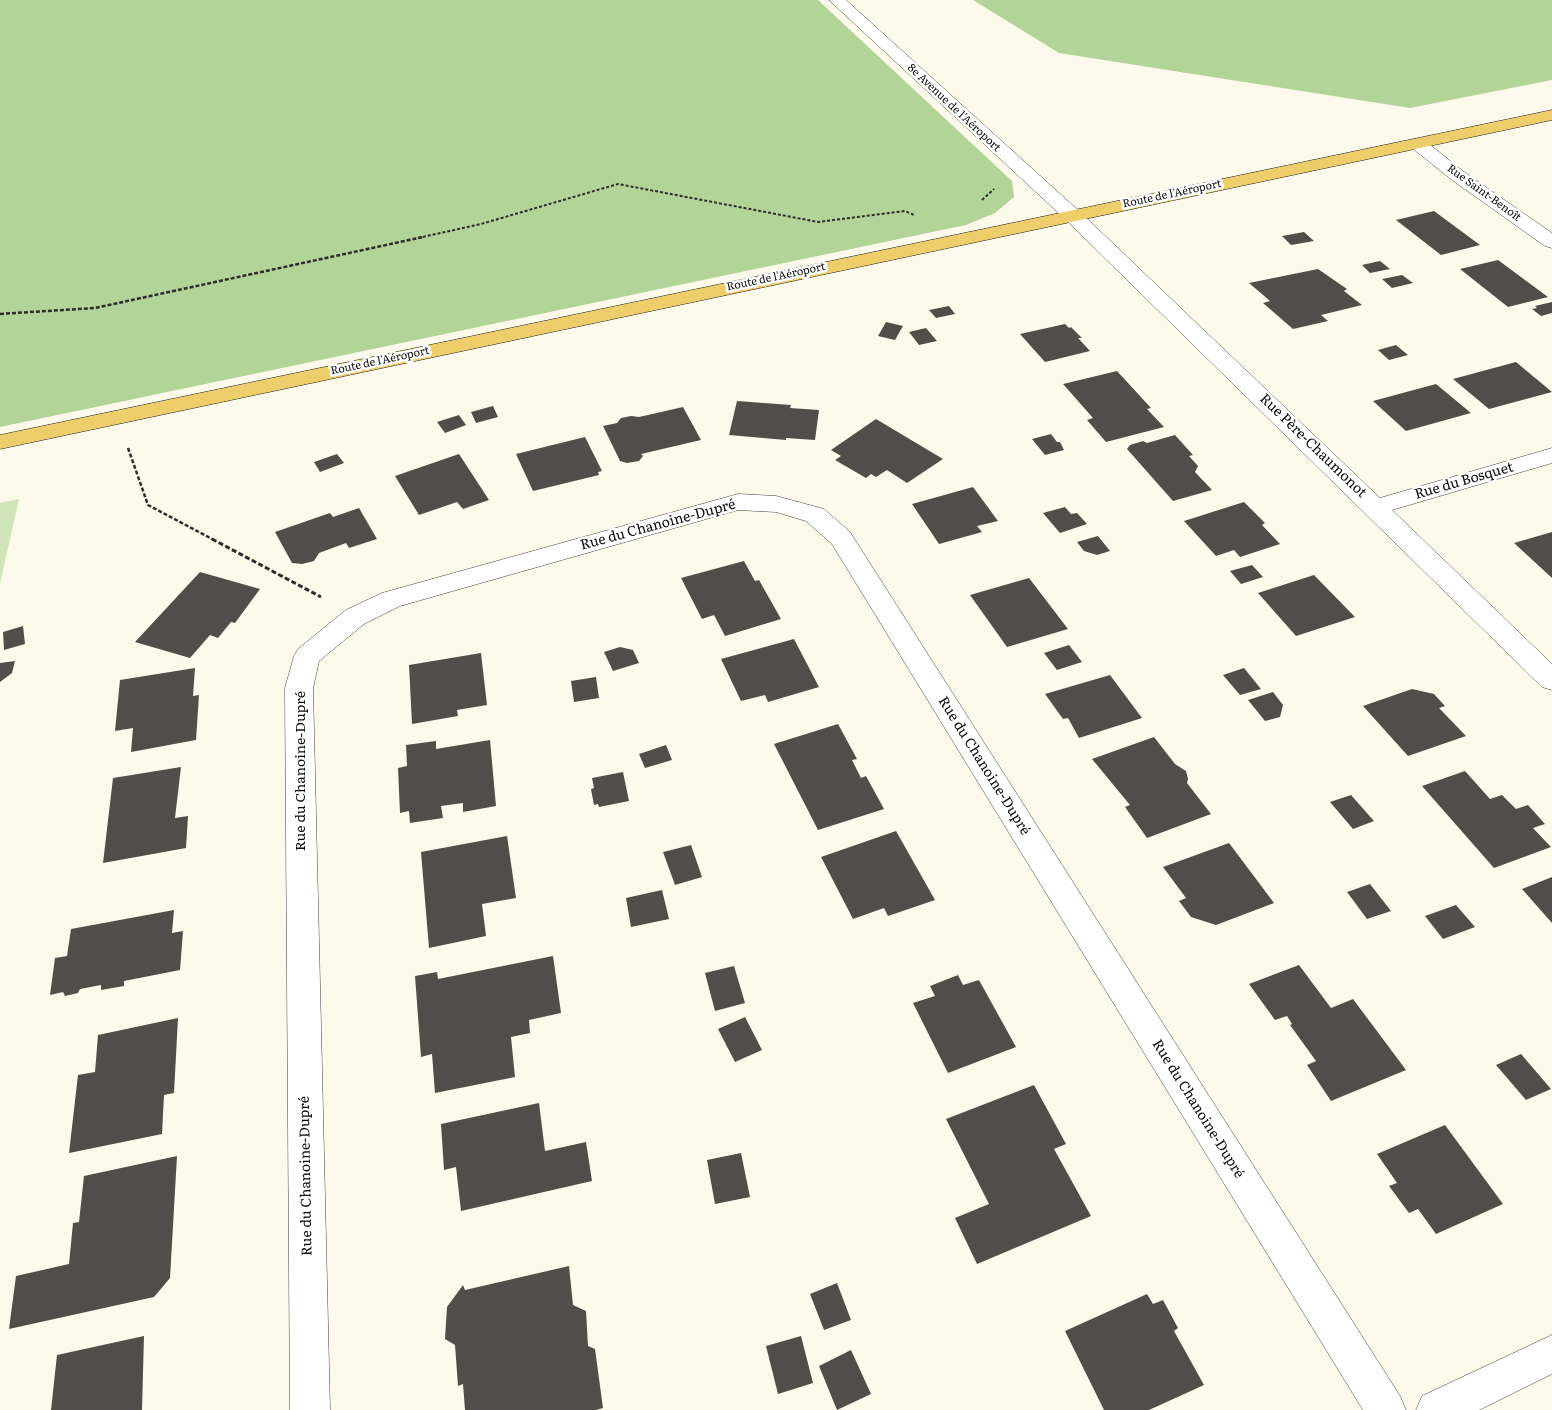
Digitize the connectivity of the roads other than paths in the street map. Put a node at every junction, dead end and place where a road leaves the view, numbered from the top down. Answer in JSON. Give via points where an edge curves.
{"nodes":[{"id":1,"x":837,"y":0,"type":"edge"},
{"id":2,"x":1552,"y":115,"type":"edge"},
{"id":3,"x":1418,"y":144,"type":"junction"},
{"id":4,"x":1072,"y":215,"type":"junction"},
{"id":5,"x":1552,"y":242,"type":"edge"},
{"id":6,"x":0,"y":442,"type":"edge"},
{"id":7,"x":1552,"y":455,"type":"edge"},
{"id":8,"x":1375,"y":507,"type":"junction"},
{"id":9,"x":1552,"y":680,"type":"edge"},
{"id":10,"x":1552,"y":1354,"type":"edge"},
{"id":11,"x":310,"y":1410,"type":"edge"},
{"id":12,"x":1386,"y":1410,"type":"edge"},
{"id":13,"x":1436,"y":1410,"type":"edge"}],
"edges":[{"from":1,"to":4,"type":"street","name":"8e Avenue de l'Aéroport"},
{"from":2,"to":3,"type":"main road","name":"Route de l'Aéroport"},
{"from":3,"to":4,"type":"main road","name":"Route de l'Aéroport"},
{"from":3,"to":5,"type":"street","name":"Rue Saint-Benoît"},
{"from":4,"to":6,"type":"main road","name":"Route de l'Aéroport"},
{"from":4,"to":8,"type":"street","name":"Rue Père-Chaumonot"},
{"from":7,"to":8,"type":"street","name":"Rue du Bosquet"},
{"from":8,"to":9,"type":"street","name":"Rue Père-Chaumonot"},
{"from":10,"to":13,"type":"street"},
{"from":11,"to":12,"type":"street","name":"Rue du Chanoine-Dupré","via":[[300,688],[307,656],[355,617],[391,599],[738,502],[776,504],[815,515],[841,538]]}]}
